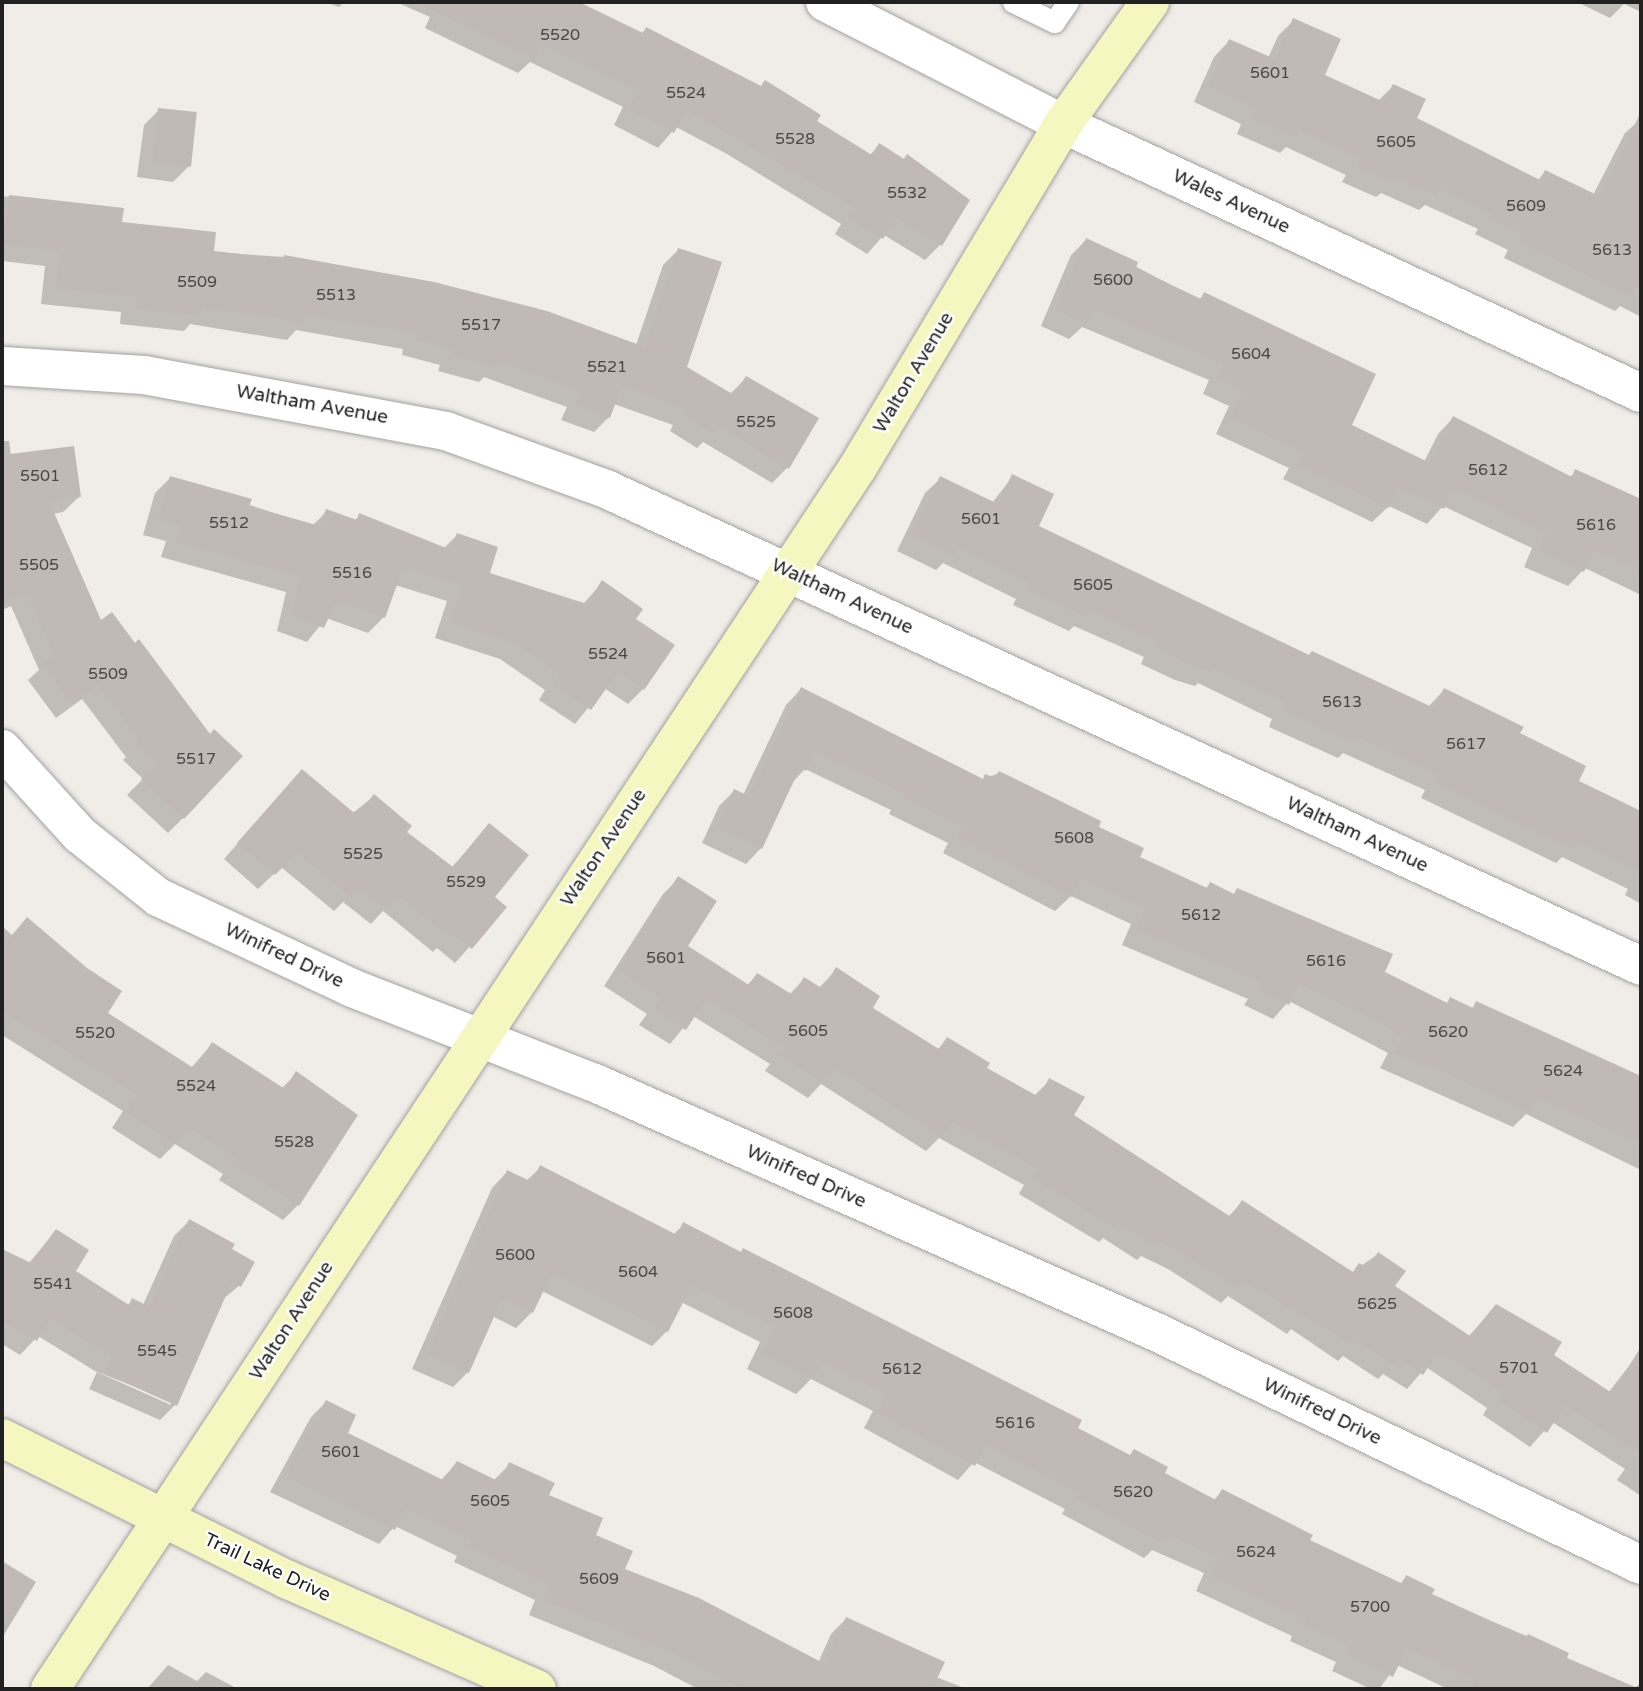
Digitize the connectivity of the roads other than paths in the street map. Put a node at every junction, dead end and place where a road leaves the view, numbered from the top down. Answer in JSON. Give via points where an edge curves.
{"nodes":[{"id":1,"x":825,"y":2,"type":"edge"},
{"id":2,"x":1013,"y":2,"type":"edge"},
{"id":3,"x":1068,"y":2,"type":"edge"},
{"id":4,"x":1150,"y":2,"type":"edge"},
{"id":5,"x":1063,"y":124,"type":"junction"},
{"id":6,"x":2,"y":366,"type":"edge"},
{"id":7,"x":1641,"y":393,"type":"edge"},
{"id":8,"x":788,"y":572,"type":"junction"},
{"id":9,"x":2,"y":750,"type":"edge"},
{"id":10,"x":1641,"y":966,"type":"edge"},
{"id":11,"x":478,"y":1038,"type":"junction"},
{"id":12,"x":2,"y":1438,"type":"edge"},
{"id":13,"x":163,"y":1518,"type":"junction"},
{"id":14,"x":1641,"y":1565,"type":"edge"},
{"id":15,"x":50,"y":1689,"type":"edge"},
{"id":16,"x":537,"y":1689,"type":"edge"}],
"edges":[{"from":1,"to":5,"type":"street","name":"Wales Avenue"},
{"from":2,"to":3,"type":"lane","via":[[1054,22]]},
{"from":4,"to":5,"type":"street","name":"Walton Avenue"},
{"from":5,"to":7,"type":"street","name":"Wales Avenue"},
{"from":5,"to":8,"type":"street","name":"Walton Avenue","via":[[858,467]]},
{"from":6,"to":8,"type":"street","name":"Waltham Avenue","via":[[144,375],[446,431],[606,489]]},
{"from":8,"to":10,"type":"street","name":"Waltham Avenue"},
{"from":8,"to":11,"type":"street","name":"Walton Avenue"},
{"from":9,"to":11,"type":"street","name":"Winifred Drive","via":[[79,835],[158,897],[352,988]]},
{"from":11,"to":13,"type":"street","name":"Walton Avenue"},
{"from":11,"to":14,"type":"street","name":"Winifred Drive","via":[[594,1083],[1156,1332]]},
{"from":12,"to":13,"type":"street","name":"Trail Lake Drive"},
{"from":13,"to":15,"type":"street","name":"Walton Avenue"},
{"from":13,"to":16,"type":"street","name":"Trail Lake Drive","via":[[286,1579]]}]}
